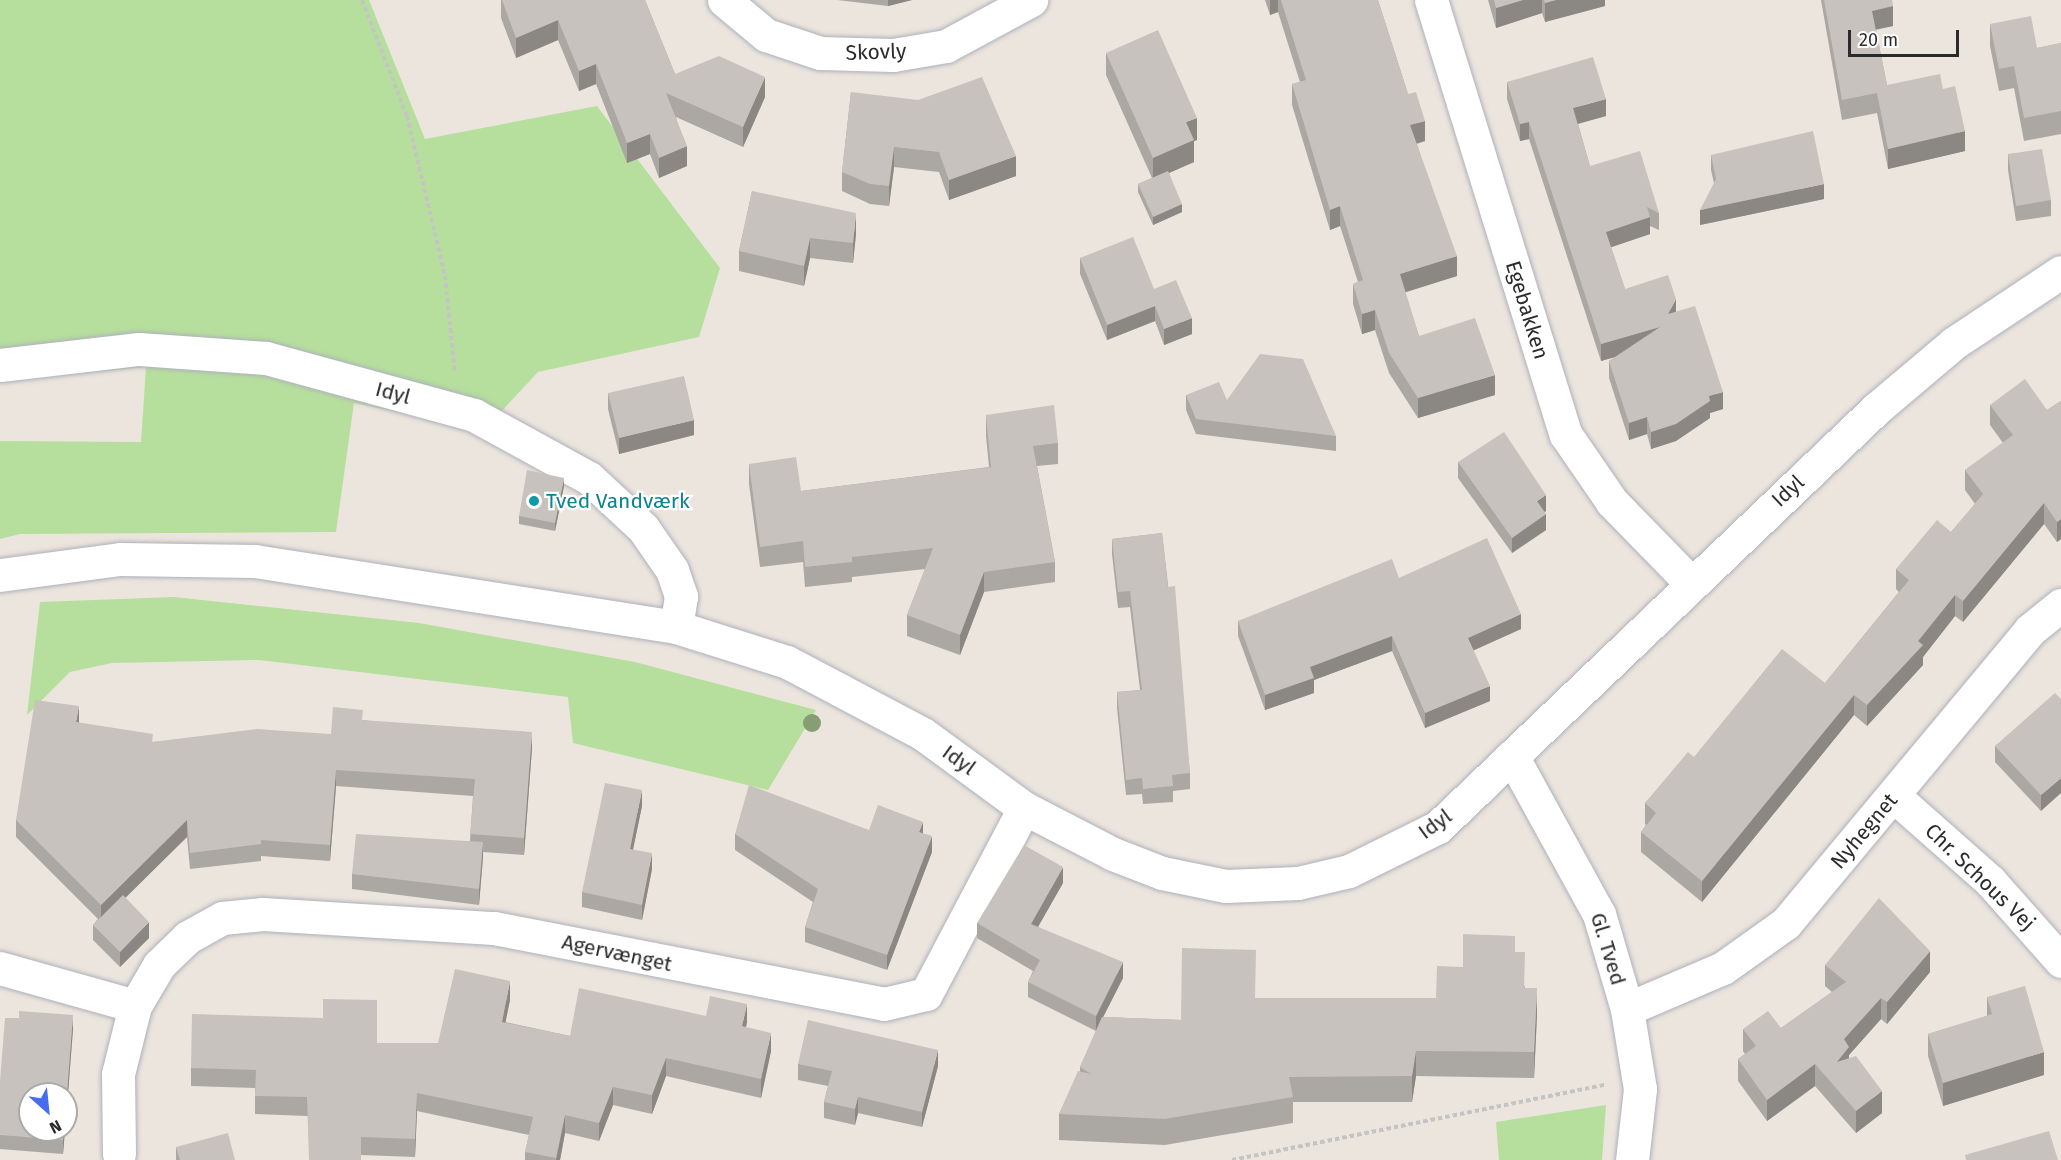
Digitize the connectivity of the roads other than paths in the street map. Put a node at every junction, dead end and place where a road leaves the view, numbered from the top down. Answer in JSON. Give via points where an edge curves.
{"nodes":[{"id":1,"x":724,"y":0,"type":"edge"},
{"id":2,"x":1031,"y":0,"type":"edge"},
{"id":3,"x":1431,"y":0,"type":"edge"},
{"id":4,"x":2061,"y":272,"type":"edge"},
{"id":5,"x":0,"y":365,"type":"edge"},
{"id":6,"x":0,"y":575,"type":"edge"},
{"id":7,"x":1690,"y":582,"type":"junction"},
{"id":8,"x":2061,"y":605,"type":"edge"},
{"id":9,"x":676,"y":627,"type":"junction"},
{"id":10,"x":1512,"y":756,"type":"junction"},
{"id":11,"x":1894,"y":796,"type":"junction"},
{"id":12,"x":1024,"y":808,"type":"junction"},
{"id":13,"x":2061,"y":961,"type":"edge"},
{"id":14,"x":0,"y":968,"type":"edge"},
{"id":15,"x":135,"y":1006,"type":"junction"},
{"id":16,"x":1627,"y":1009,"type":"junction"},
{"id":17,"x":119,"y":1154,"type":"dead end"},
{"id":18,"x":1632,"y":1160,"type":"edge"}],
"edges":[{"from":1,"to":2,"type":"street","name":"Skovly","via":[[765,35],[820,54],[893,55],[946,46]]},
{"from":3,"to":7,"type":"street","name":"Egebakken","via":[[1566,435],[1612,502]]},
{"from":4,"to":7,"type":"street","name":"Idyl","via":[[1954,343]]},
{"from":5,"to":9,"type":"street","name":"Idyl","via":[[139,349],[266,358],[474,415],[589,478],[643,528],[672,570],[681,596]]},
{"from":6,"to":9,"type":"street","name":"Idyl","via":[[120,559],[255,561]]},
{"from":7,"to":10,"type":"street","name":"Idyl"},
{"from":8,"to":11,"type":"street","name":"Nyhegnet","via":[[2030,630]]},
{"from":9,"to":12,"type":"street","name":"Idyl","via":[[787,662],[923,734]]},
{"from":10,"to":12,"type":"street","name":"Idyl","via":[[1438,827],[1348,871],[1298,883],[1226,886],[1162,873]]},
{"from":10,"to":16,"type":"street","name":"Gl. Tved","via":[[1599,914]]},
{"from":11,"to":13,"type":"street","name":"Chr. Schous Vej","via":[[1990,881]]},
{"from":11,"to":16,"type":"street","name":"Nyhegnet","via":[[1786,923],[1723,968]]},
{"from":12,"to":15,"type":"street","name":"Agervænget","via":[[926,994],[885,1004],[494,928],[263,914],[222,918],[188,937],[159,965]]},
{"from":14,"to":15,"type":"street"},
{"from":15,"to":17,"type":"street","name":"Agervænget","via":[[118,1074]]},
{"from":16,"to":18,"type":"street","name":"Gl. Tved","via":[[1637,1079]]}]}
